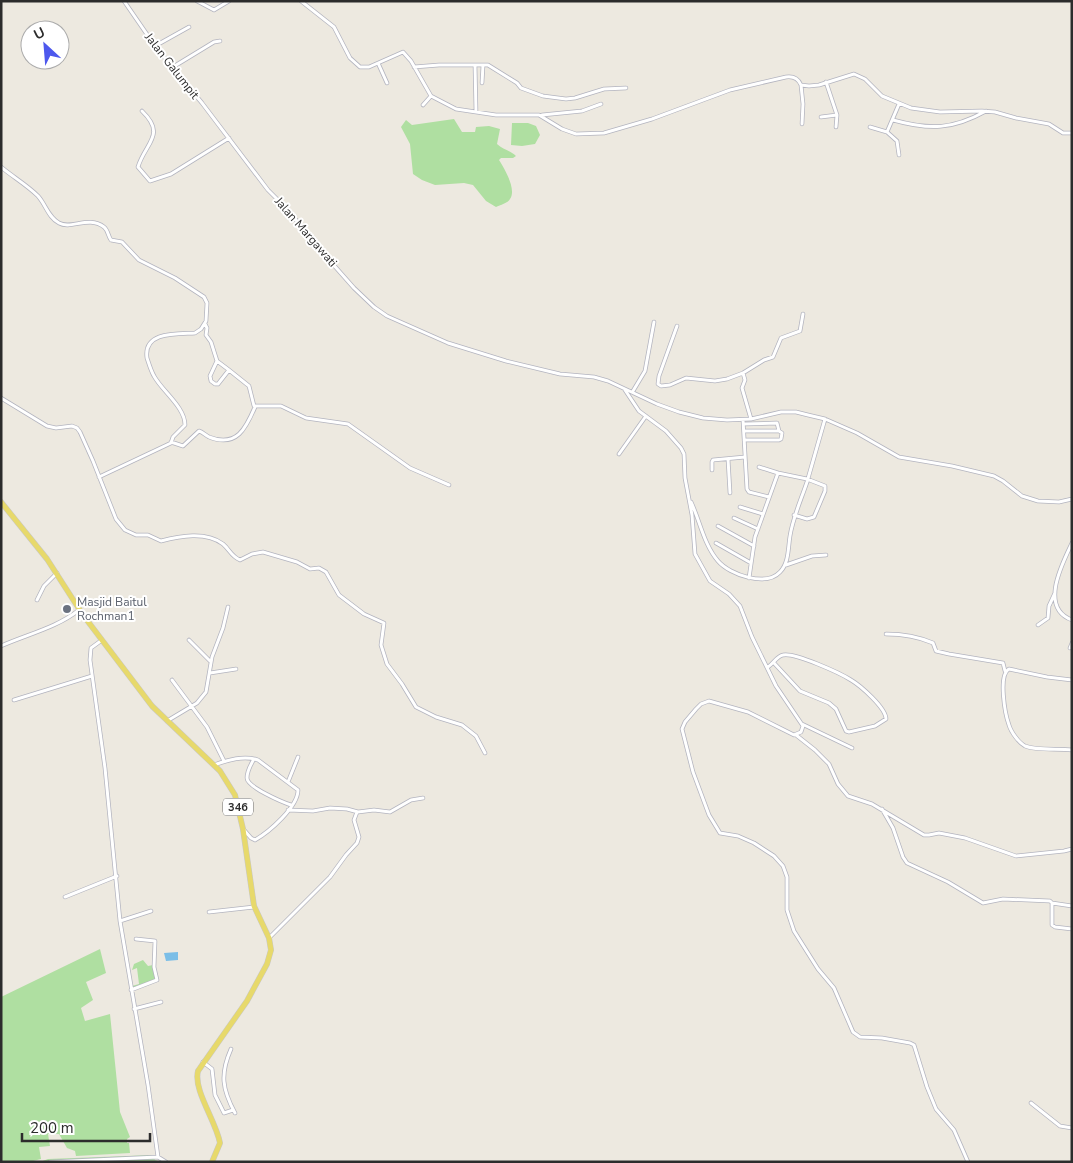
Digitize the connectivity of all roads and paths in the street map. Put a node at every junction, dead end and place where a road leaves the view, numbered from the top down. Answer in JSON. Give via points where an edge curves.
{"nodes":[{"id":1,"x":124,"y":1,"type":"edge"},
{"id":2,"x":197,"y":1,"type":"edge"},
{"id":3,"x":228,"y":1,"type":"edge"},
{"id":4,"x":301,"y":1,"type":"edge"},
{"id":5,"x":189,"y":28,"type":"dead end"},
{"id":6,"x":220,"y":41,"type":"dead end"},
{"id":7,"x":155,"y":46,"type":"junction"},
{"id":8,"x":378,"y":63,"type":"junction"},
{"id":9,"x":475,"y":65,"type":"junction"},
{"id":10,"x":484,"y":65,"type":"junction"},
{"id":11,"x":173,"y":67,"type":"junction"},
{"id":12,"x":414,"y":67,"type":"junction"},
{"id":13,"x":387,"y":82,"type":"dead end"},
{"id":14,"x":826,"y":82,"type":"junction"},
{"id":15,"x":482,"y":83,"type":"dead end"},
{"id":16,"x":800,"y":85,"type":"junction"},
{"id":17,"x":626,"y":88,"type":"dead end"},
{"id":18,"x":431,"y":96,"type":"junction"},
{"id":19,"x":602,"y":104,"type":"dead end"},
{"id":20,"x":899,"y":104,"type":"junction"},
{"id":21,"x":423,"y":105,"type":"dead end"},
{"id":22,"x":142,"y":111,"type":"dead end"},
{"id":23,"x":986,"y":111,"type":"junction"},
{"id":24,"x":476,"y":112,"type":"junction"},
{"id":25,"x":838,"y":115,"type":"junction"},
{"id":26,"x":542,"y":116,"type":"junction"},
{"id":27,"x":821,"y":117,"type":"dead end"},
{"id":28,"x":893,"y":120,"type":"junction"},
{"id":29,"x":802,"y":124,"type":"dead end"},
{"id":30,"x":836,"y":127,"type":"dead end"},
{"id":31,"x":870,"y":127,"type":"dead end"},
{"id":32,"x":222,"y":129,"type":"joint"},
{"id":33,"x":887,"y":132,"type":"junction"},
{"id":34,"x":1072,"y":133,"type":"edge"},
{"id":35,"x":229,"y":138,"type":"junction"},
{"id":36,"x":899,"y":155,"type":"dead end"},
{"id":37,"x":1,"y":167,"type":"edge"},
{"id":38,"x":803,"y":314,"type":"dead end"},
{"id":39,"x":654,"y":322,"type":"dead end"},
{"id":40,"x":205,"y":324,"type":"junction"},
{"id":41,"x":677,"y":326,"type":"dead end"},
{"id":42,"x":217,"y":361,"type":"junction"},
{"id":43,"x":229,"y":370,"type":"junction"},
{"id":44,"x":743,"y":372,"type":"junction"},
{"id":45,"x":623,"y":388,"type":"junction"},
{"id":46,"x":633,"y":391,"type":"junction"},
{"id":47,"x":1,"y":398,"type":"edge"},
{"id":48,"x":254,"y":406,"type":"junction"},
{"id":49,"x":646,"y":416,"type":"junction"},
{"id":50,"x":751,"y":419,"type":"junction"},
{"id":51,"x":825,"y":419,"type":"junction"},
{"id":52,"x":744,"y":422,"type":"junction"},
{"id":53,"x":744,"y":431,"type":"junction"},
{"id":54,"x":779,"y":431,"type":"junction"},
{"id":55,"x":744,"y":440,"type":"junction"},
{"id":56,"x":173,"y":441,"type":"junction"},
{"id":57,"x":619,"y":454,"type":"dead end"},
{"id":58,"x":745,"y":457,"type":"junction"},
{"id":59,"x":728,"y":459,"type":"junction"},
{"id":60,"x":759,"y":467,"type":"dead end"},
{"id":61,"x":712,"y":470,"type":"dead end"},
{"id":62,"x":778,"y":473,"type":"junction"},
{"id":63,"x":100,"y":477,"type":"junction"},
{"id":64,"x":807,"y":479,"type":"junction"},
{"id":65,"x":449,"y":485,"type":"dead end"},
{"id":66,"x":730,"y":493,"type":"dead end"},
{"id":67,"x":769,"y":497,"type":"junction"},
{"id":68,"x":1072,"y":499,"type":"edge"},
{"id":69,"x":690,"y":500,"type":"junction"},
{"id":70,"x":1,"y":502,"type":"edge"},
{"id":71,"x":740,"y":507,"type":"dead end"},
{"id":72,"x":763,"y":514,"type":"junction"},
{"id":73,"x":794,"y":515,"type":"junction"},
{"id":74,"x":734,"y":518,"type":"dead end"},
{"id":75,"x":718,"y":526,"type":"dead end"},
{"id":76,"x":758,"y":530,"type":"junction"},
{"id":77,"x":716,"y":543,"type":"dead end"},
{"id":78,"x":1072,"y":543,"type":"edge"},
{"id":79,"x":754,"y":546,"type":"junction"},
{"id":80,"x":826,"y":555,"type":"dead end"},
{"id":81,"x":751,"y":563,"type":"junction"},
{"id":82,"x":785,"y":565,"type":"junction"},
{"id":83,"x":57,"y":573,"type":"junction"},
{"id":84,"x":748,"y":578,"type":"junction"},
{"id":85,"x":1055,"y":593,"type":"junction"},
{"id":86,"x":36,"y":600,"type":"dead end"},
{"id":87,"x":228,"y":608,"type":"dead end"},
{"id":88,"x":80,"y":610,"type":"junction"},
{"id":89,"x":1072,"y":620,"type":"edge"},
{"id":90,"x":1038,"y":625,"type":"dead end"},
{"id":91,"x":886,"y":634,"type":"dead end"},
{"id":92,"x":102,"y":640,"type":"junction"},
{"id":93,"x":189,"y":640,"type":"dead end"},
{"id":94,"x":1072,"y":643,"type":"edge"},
{"id":95,"x":1,"y":646,"type":"edge"},
{"id":96,"x":1070,"y":648,"type":"dead end"},
{"id":97,"x":211,"y":662,"type":"junction"},
{"id":98,"x":774,"y":663,"type":"junction"},
{"id":99,"x":768,"y":667,"type":"junction"},
{"id":100,"x":236,"y":669,"type":"dead end"},
{"id":101,"x":1005,"y":671,"type":"junction"},
{"id":102,"x":210,"y":673,"type":"junction"},
{"id":103,"x":92,"y":676,"type":"junction"},
{"id":104,"x":172,"y":680,"type":"dead end"},
{"id":105,"x":1072,"y":680,"type":"edge"},
{"id":106,"x":14,"y":700,"type":"dead end"},
{"id":107,"x":192,"y":706,"type":"junction"},
{"id":108,"x":167,"y":721,"type":"junction"},
{"id":109,"x":802,"y":723,"type":"junction"},
{"id":110,"x":796,"y":735,"type":"junction"},
{"id":111,"x":852,"y":748,"type":"dead end"},
{"id":112,"x":1072,"y":750,"type":"edge"},
{"id":113,"x":485,"y":753,"type":"dead end"},
{"id":114,"x":298,"y":757,"type":"dead end"},
{"id":115,"x":254,"y":759,"type":"junction"},
{"id":116,"x":224,"y":761,"type":"junction"},
{"id":117,"x":214,"y":765,"type":"junction"},
{"id":118,"x":288,"y":782,"type":"junction"},
{"id":119,"x":423,"y":798,"type":"dead end"},
{"id":120,"x":291,"y":806,"type":"junction"},
{"id":121,"x":882,"y":809,"type":"junction"},
{"id":122,"x":288,"y":810,"type":"junction"},
{"id":123,"x":357,"y":812,"type":"junction"},
{"id":124,"x":243,"y":829,"type":"junction"},
{"id":125,"x":1072,"y":849,"type":"edge"},
{"id":126,"x":116,"y":876,"type":"junction"},
{"id":127,"x":65,"y":897,"type":"dead end"},
{"id":128,"x":1052,"y":904,"type":"junction"},
{"id":129,"x":254,"y":906,"type":"junction"},
{"id":130,"x":1072,"y":906,"type":"edge"},
{"id":131,"x":151,"y":912,"type":"dead end"},
{"id":132,"x":209,"y":912,"type":"dead end"},
{"id":133,"x":120,"y":921,"type":"junction"},
{"id":134,"x":1072,"y":929,"type":"edge"},
{"id":135,"x":269,"y":938,"type":"junction"},
{"id":136,"x":136,"y":940,"type":"dead end"},
{"id":137,"x":131,"y":990,"type":"junction"},
{"id":138,"x":161,"y":1002,"type":"dead end"},
{"id":139,"x":134,"y":1009,"type":"junction"},
{"id":140,"x":231,"y":1049,"type":"dead end"},
{"id":141,"x":203,"y":1062,"type":"junction"},
{"id":142,"x":1031,"y":1103,"type":"dead end"},
{"id":143,"x":1072,"y":1128,"type":"edge"},
{"id":144,"x":158,"y":1157,"type":"junction"},
{"id":145,"x":50,"y":1162,"type":"edge"},
{"id":146,"x":166,"y":1162,"type":"edge"},
{"id":147,"x":212,"y":1162,"type":"edge"},
{"id":148,"x":968,"y":1162,"type":"edge"}],
"edges":[{"from":1,"to":7,"type":"street","name":"Jalan Galumpit"},
{"from":2,"to":3,"type":"street","via":[[214,10]]},
{"from":4,"to":8,"type":"street","via":[[334,27],[352,61],[366,68]]},
{"from":5,"to":7,"type":"street"},
{"from":6,"to":11,"type":"street"},
{"from":7,"to":11,"type":"street","name":"Jalan Galumpit"},
{"from":8,"to":12,"type":"street","via":[[403,52]]},
{"from":8,"to":13,"type":"street"},
{"from":9,"to":10,"type":"street"},
{"from":9,"to":12,"type":"street"},
{"from":9,"to":24,"type":"street"},
{"from":10,"to":15,"type":"street"},
{"from":10,"to":17,"type":"street","via":[[493,67],[521,88],[549,97],[571,99],[604,89]]},
{"from":11,"to":32,"type":"street","name":"Jalan Galumpit"},
{"from":12,"to":18,"type":"street"},
{"from":14,"to":16,"type":"street"},
{"from":14,"to":20,"type":"street","via":[[850,74],[858,75],[882,96]]},
{"from":14,"to":25,"type":"street"},
{"from":16,"to":26,"type":"street","via":[[797,79],[790,77],[730,90],[595,134],[571,133]]},
{"from":16,"to":29,"type":"street"},
{"from":18,"to":21,"type":"street"},
{"from":18,"to":24,"type":"street","via":[[456,109]]},
{"from":19,"to":26,"type":"street","via":[[582,111]]},
{"from":20,"to":23,"type":"street","via":[[940,112]]},
{"from":20,"to":28,"type":"street"},
{"from":22,"to":35,"type":"street","via":[[154,130],[151,144],[138,165],[150,181],[171,174]]},
{"from":23,"to":28,"type":"street","via":[[970,119],[938,126],[917,127]]},
{"from":23,"to":34,"type":"street","via":[[1049,124],[1063,133]]},
{"from":24,"to":26,"type":"street"},
{"from":25,"to":27,"type":"street"},
{"from":25,"to":30,"type":"street"},
{"from":28,"to":33,"type":"street"},
{"from":31,"to":33,"type":"street"},
{"from":32,"to":35,"type":"street","name":"Jalan Margawati"},
{"from":33,"to":36,"type":"street","via":[[897,141]]},
{"from":35,"to":45,"type":"street","name":"Jalan Margawati","via":[[268,190],[328,259],[360,294],[387,316],[448,343],[500,360],[560,374],[598,378]]},
{"from":37,"to":40,"type":"street","via":[[39,197],[49,215],[58,223],[66,226],[86,222],[106,228],[110,238],[122,242],[139,260],[203,296],[207,304]]},
{"from":38,"to":44,"type":"street","via":[[800,331],[782,338],[773,357]]},
{"from":39,"to":46,"type":"street","via":[[645,371]]},
{"from":40,"to":42,"type":"street"},
{"from":40,"to":56,"type":"street","via":[[195,333],[158,337],[147,350],[154,376],[185,421]]},
{"from":41,"to":44,"type":"street","via":[[659,376],[660,385],[670,385],[686,378],[720,381]]},
{"from":42,"to":43,"type":"street"},
{"from":42,"to":43,"type":"street","via":[[210,376],[212,382],[218,384]]},
{"from":43,"to":48,"type":"street","via":[[249,386]]},
{"from":44,"to":50,"type":"street","via":[[742,389]]},
{"from":45,"to":46,"type":"street","name":"Jalan Margawati"},
{"from":45,"to":49,"type":"street","via":[[636,408]]},
{"from":46,"to":52,"type":"street","name":"Jalan Margawati","via":[[679,412]]},
{"from":47,"to":63,"type":"street","via":[[47,426],[77,428]]},
{"from":48,"to":56,"type":"street","via":[[247,424],[234,438],[220,440],[199,431],[183,446]]},
{"from":48,"to":65,"type":"street","via":[[281,406],[306,418],[348,424],[410,468]]},
{"from":49,"to":57,"type":"street"},
{"from":49,"to":69,"type":"street","via":[[681,448]]},
{"from":50,"to":51,"type":"street","via":[[781,412]]},
{"from":50,"to":52,"type":"street"},
{"from":51,"to":64,"type":"street"},
{"from":51,"to":68,"type":"street","via":[[872,440],[898,457],[994,476],[1022,496],[1038,501]]},
{"from":52,"to":53,"type":"street"},
{"from":52,"to":54,"type":"street","via":[[778,423]]},
{"from":53,"to":54,"type":"street"},
{"from":53,"to":55,"type":"street"},
{"from":54,"to":55,"type":"street","via":[[782,439],[779,440]]},
{"from":55,"to":58,"type":"street"},
{"from":56,"to":63,"type":"street"},
{"from":58,"to":59,"type":"street"},
{"from":58,"to":67,"type":"street","via":[[747,490]]},
{"from":59,"to":61,"type":"street","via":[[712,460]]},
{"from":59,"to":66,"type":"street"},
{"from":60,"to":62,"type":"street"},
{"from":62,"to":64,"type":"street"},
{"from":62,"to":67,"type":"street"},
{"from":63,"to":113,"type":"street","via":[[116,519],[124,530],[161,541],[178,536],[214,538],[240,560],[262,552],[326,572],[340,595],[364,614],[384,623],[381,645],[387,664],[416,707],[462,725],[476,736]]},
{"from":64,"to":73,"type":"street"},
{"from":64,"to":73,"type":"street","via":[[823,485],[825,491],[814,517],[807,519]]},
{"from":67,"to":72,"type":"street"},
{"from":69,"to":84,"type":"street","via":[[718,561],[727,569]]},
{"from":69,"to":99,"type":"street","via":[[695,554],[710,581],[740,606]]},
{"from":70,"to":83,"type":"main road","number":"346"},
{"from":71,"to":72,"type":"street"},
{"from":72,"to":76,"type":"street"},
{"from":73,"to":82,"type":"street"},
{"from":74,"to":76,"type":"street"},
{"from":75,"to":79,"type":"street"},
{"from":76,"to":79,"type":"street"},
{"from":77,"to":81,"type":"street"},
{"from":78,"to":85,"type":"street","via":[[1062,561]]},
{"from":79,"to":81,"type":"street"},
{"from":80,"to":82,"type":"street"},
{"from":81,"to":84,"type":"street"},
{"from":82,"to":84,"type":"street","via":[[774,577]]},
{"from":83,"to":86,"type":"street"},
{"from":83,"to":88,"type":"main road","number":"346"},
{"from":85,"to":89,"type":"street","via":[[1061,615]]},
{"from":85,"to":90,"type":"street","via":[[1048,618]]},
{"from":87,"to":97,"type":"street"},
{"from":88,"to":92,"type":"main road","number":"346"},
{"from":88,"to":95,"type":"street","via":[[49,629]]},
{"from":91,"to":101,"type":"street","via":[[926,641],[933,644],[936,651],[1003,663]]},
{"from":92,"to":103,"type":"street","via":[[90,650]]},
{"from":92,"to":108,"type":"main road","number":"346"},
{"from":93,"to":97,"type":"street"},
{"from":94,"to":96,"type":"street"},
{"from":97,"to":102,"type":"street"},
{"from":98,"to":98,"type":"street","via":[[782,655],[798,657],[852,680],[882,707],[886,719],[875,726],[846,731],[836,709],[800,691]]},
{"from":98,"to":99,"type":"street"},
{"from":99,"to":109,"type":"street","via":[[776,686]]},
{"from":100,"to":102,"type":"street"},
{"from":101,"to":105,"type":"street"},
{"from":101,"to":112,"type":"street","via":[[1002,685],[1009,725],[1018,740],[1032,748]]},
{"from":102,"to":107,"type":"street","via":[[206,692]]},
{"from":103,"to":106,"type":"street"},
{"from":103,"to":126,"type":"street"},
{"from":104,"to":107,"type":"street"},
{"from":107,"to":108,"type":"street"},
{"from":107,"to":116,"type":"street"},
{"from":108,"to":117,"type":"main road","number":"346"},
{"from":109,"to":110,"type":"street","via":[[802,730]]},
{"from":109,"to":111,"type":"street"},
{"from":110,"to":121,"type":"street","via":[[829,764],[848,796]]},
{"from":110,"to":148,"type":"street","via":[[748,712],[709,701],[701,704],[682,727],[693,772],[712,824],[720,833],[744,838],[781,862],[787,877],[787,910],[794,931],[834,988],[853,1032],[860,1037],[914,1045],[936,1108],[954,1130]]},
{"from":114,"to":118,"type":"street"},
{"from":115,"to":116,"type":"street"},
{"from":115,"to":118,"type":"street"},
{"from":115,"to":120,"type":"street","via":[[248,782]]},
{"from":116,"to":117,"type":"street"},
{"from":117,"to":124,"type":"main road","number":"346","via":[[231,788]]},
{"from":118,"to":120,"type":"street","via":[[299,792]]},
{"from":119,"to":123,"type":"street","via":[[411,800],[390,812]]},
{"from":120,"to":122,"type":"street"},
{"from":121,"to":125,"type":"street","via":[[924,834],[965,838],[1013,856]]},
{"from":121,"to":128,"type":"street","via":[[907,863],[983,903],[1003,899],[1049,900]]},
{"from":122,"to":123,"type":"street","via":[[330,808]]},
{"from":122,"to":124,"type":"street","via":[[276,825],[256,839]]},
{"from":123,"to":135,"type":"street","via":[[354,822],[357,843],[330,877]]},
{"from":124,"to":129,"type":"main road","number":"346"},
{"from":126,"to":127,"type":"street"},
{"from":126,"to":133,"type":"street"},
{"from":128,"to":130,"type":"street"},
{"from":128,"to":134,"type":"street","via":[[1054,926]]},
{"from":129,"to":132,"type":"street"},
{"from":129,"to":135,"type":"main road","number":"346"},
{"from":131,"to":133,"type":"street"},
{"from":133,"to":137,"type":"street"},
{"from":135,"to":141,"type":"main road","via":[[271,953],[257,982],[229,1028]]},
{"from":136,"to":137,"type":"street","via":[[155,941],[157,980]]},
{"from":137,"to":139,"type":"street"},
{"from":138,"to":139,"type":"street"},
{"from":139,"to":144,"type":"street"},
{"from":140,"to":141,"type":"street","via":[[223,1068],[223,1078],[234,1111],[224,1113],[215,1095],[212,1069]]},
{"from":141,"to":147,"type":"main road","via":[[197,1083],[216,1126],[220,1144]]},
{"from":142,"to":143,"type":"street","via":[[1060,1126]]},
{"from":144,"to":145,"type":"street"},
{"from":144,"to":146,"type":"street"}]}
